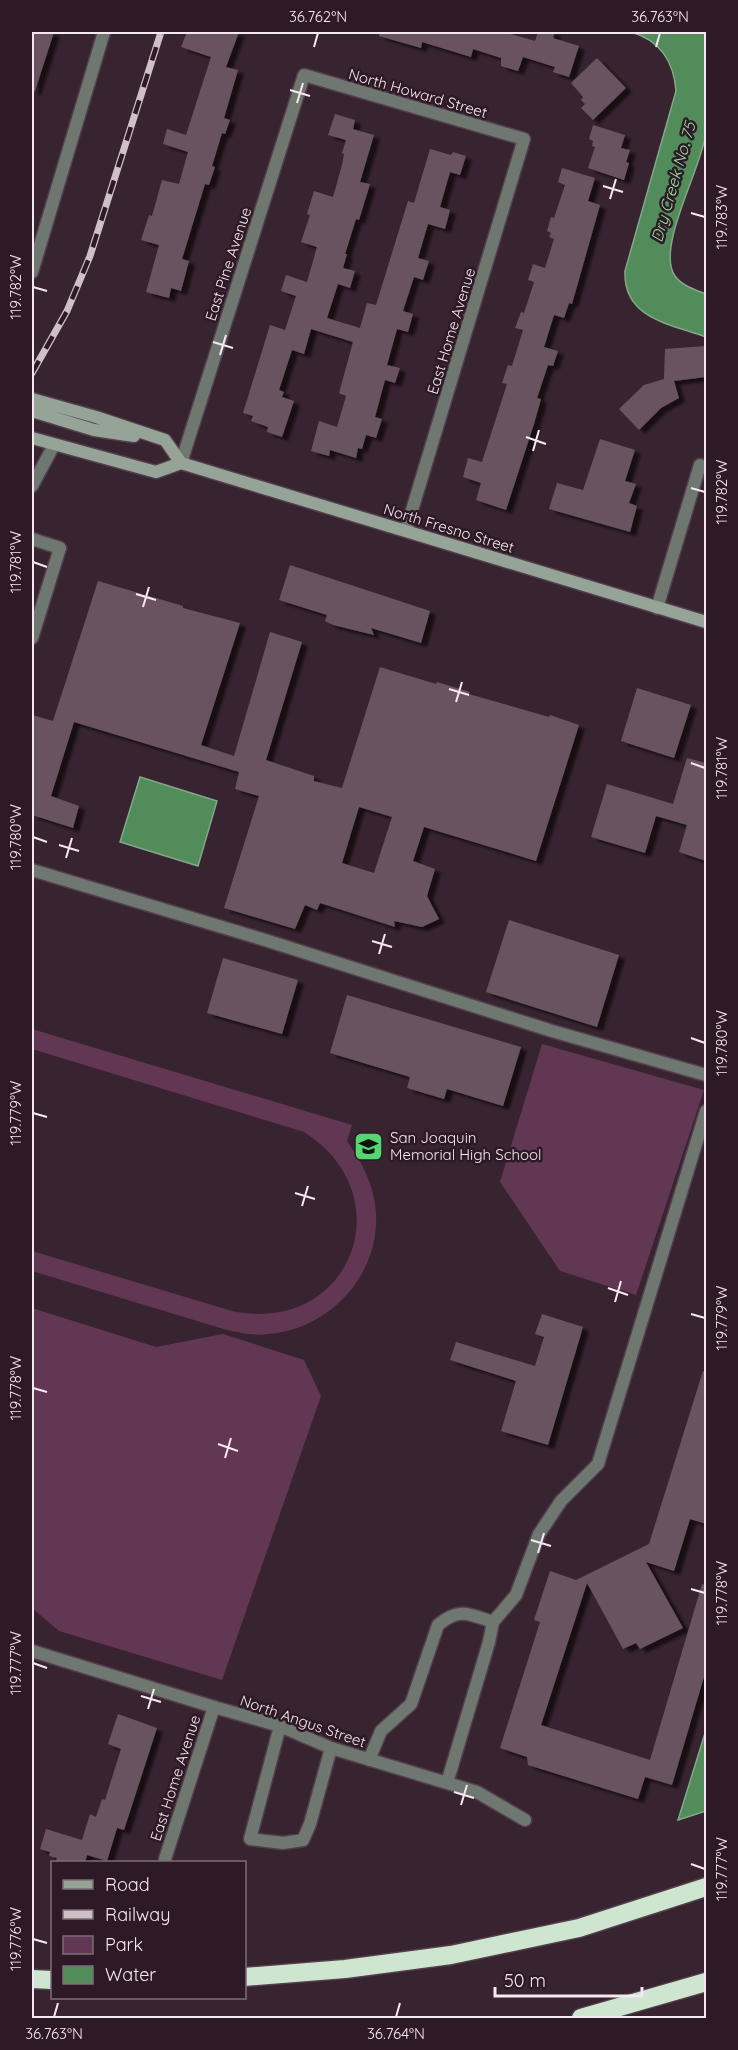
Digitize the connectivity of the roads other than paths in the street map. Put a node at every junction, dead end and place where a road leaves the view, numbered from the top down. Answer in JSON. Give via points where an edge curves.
{"nodes":[{"id":1,"x":104,"y":32,"type":"edge"},
{"id":2,"x":304,"y":75,"type":"joint"},
{"id":3,"x":524,"y":139,"type":"joint"},
{"id":4,"x":32,"y":272,"type":"edge"},
{"id":5,"x":32,"y":399,"type":"edge"},
{"id":6,"x":32,"y":411,"type":"edge"},
{"id":7,"x":32,"y":438,"type":"edge"},
{"id":8,"x":165,"y":440,"type":"junction"},
{"id":9,"x":54,"y":445,"type":"junction"},
{"id":10,"x":181,"y":463,"type":"junction"},
{"id":11,"x":700,"y":465,"type":"dead end"},
{"id":12,"x":32,"y":486,"type":"edge"},
{"id":13,"x":406,"y":530,"type":"junction"},
{"id":14,"x":32,"y":539,"type":"edge"},
{"id":15,"x":657,"y":608,"type":"junction"},
{"id":16,"x":706,"y":622,"type":"edge"},
{"id":17,"x":32,"y":638,"type":"edge"},
{"id":18,"x":32,"y":870,"type":"edge"},
{"id":19,"x":706,"y":1075,"type":"edge"},
{"id":20,"x":706,"y":1111,"type":"edge"},
{"id":21,"x":493,"y":1622,"type":"junction"},
{"id":22,"x":32,"y":1651,"type":"edge"},
{"id":23,"x":214,"y":1707,"type":"junction"},
{"id":24,"x":280,"y":1726,"type":"junction"},
{"id":25,"x":330,"y":1748,"type":"junction"},
{"id":26,"x":369,"y":1760,"type":"junction"},
{"id":27,"x":447,"y":1783,"type":"junction"},
{"id":28,"x":525,"y":1820,"type":"dead end"},
{"id":29,"x":165,"y":1859,"type":"dead end"},
{"id":30,"x":706,"y":1887,"type":"edge"},
{"id":31,"x":246,"y":1977,"type":"edge"},
{"id":32,"x":32,"y":1979,"type":"edge"},
{"id":33,"x":51,"y":1980,"type":"edge"},
{"id":34,"x":706,"y":1982,"type":"edge"},
{"id":35,"x":581,"y":2019,"type":"edge"}],
"edges":[{"from":1,"to":4,"type":"street"},
{"from":2,"to":3,"type":"street","name":"North Howard Street"},
{"from":2,"to":10,"type":"street","name":"East Pine Avenue"},
{"from":3,"to":13,"type":"street","name":"East Home Avenue"},
{"from":5,"to":8,"type":"main road"},
{"from":6,"to":8,"type":"main road","via":[[94,430]]},
{"from":7,"to":9,"type":"main road"},
{"from":8,"to":10,"type":"main road"},
{"from":9,"to":10,"type":"main road","via":[[156,472]]},
{"from":9,"to":12,"type":"street"},
{"from":10,"to":13,"type":"main road","name":"North Fresno Street"},
{"from":11,"to":15,"type":"street"},
{"from":13,"to":15,"type":"main road","name":"North Fresno Street"},
{"from":14,"to":17,"type":"street","via":[[60,548]]},
{"from":15,"to":16,"type":"main road","name":"North Fresno Street"},
{"from":18,"to":19,"type":"street"},
{"from":20,"to":21,"type":"street","via":[[598,1464],[561,1501],[539,1534],[516,1595]]},
{"from":21,"to":26,"type":"street","via":[[462,1612],[438,1625],[411,1704],[381,1731]]},
{"from":21,"to":27,"type":"street"},
{"from":22,"to":23,"type":"street","name":"North Angus Street"},
{"from":23,"to":24,"type":"street","name":"North Angus Street"},
{"from":23,"to":29,"type":"street","name":"East Home Avenue"},
{"from":24,"to":25,"type":"street","name":"North Angus Street"},
{"from":24,"to":25,"type":"street","via":[[250,1839],[283,1843],[303,1840]]},
{"from":25,"to":26,"type":"street","name":"North Angus Street"},
{"from":26,"to":27,"type":"street","name":"North Angus Street"},
{"from":27,"to":28,"type":"street","name":"North Angus Street","via":[[477,1792]]},
{"from":30,"to":31,"type":"highway","via":[[579,1928],[452,1955]]},
{"from":32,"to":33,"type":"highway"},
{"from":34,"to":35,"type":"highway"}]}
